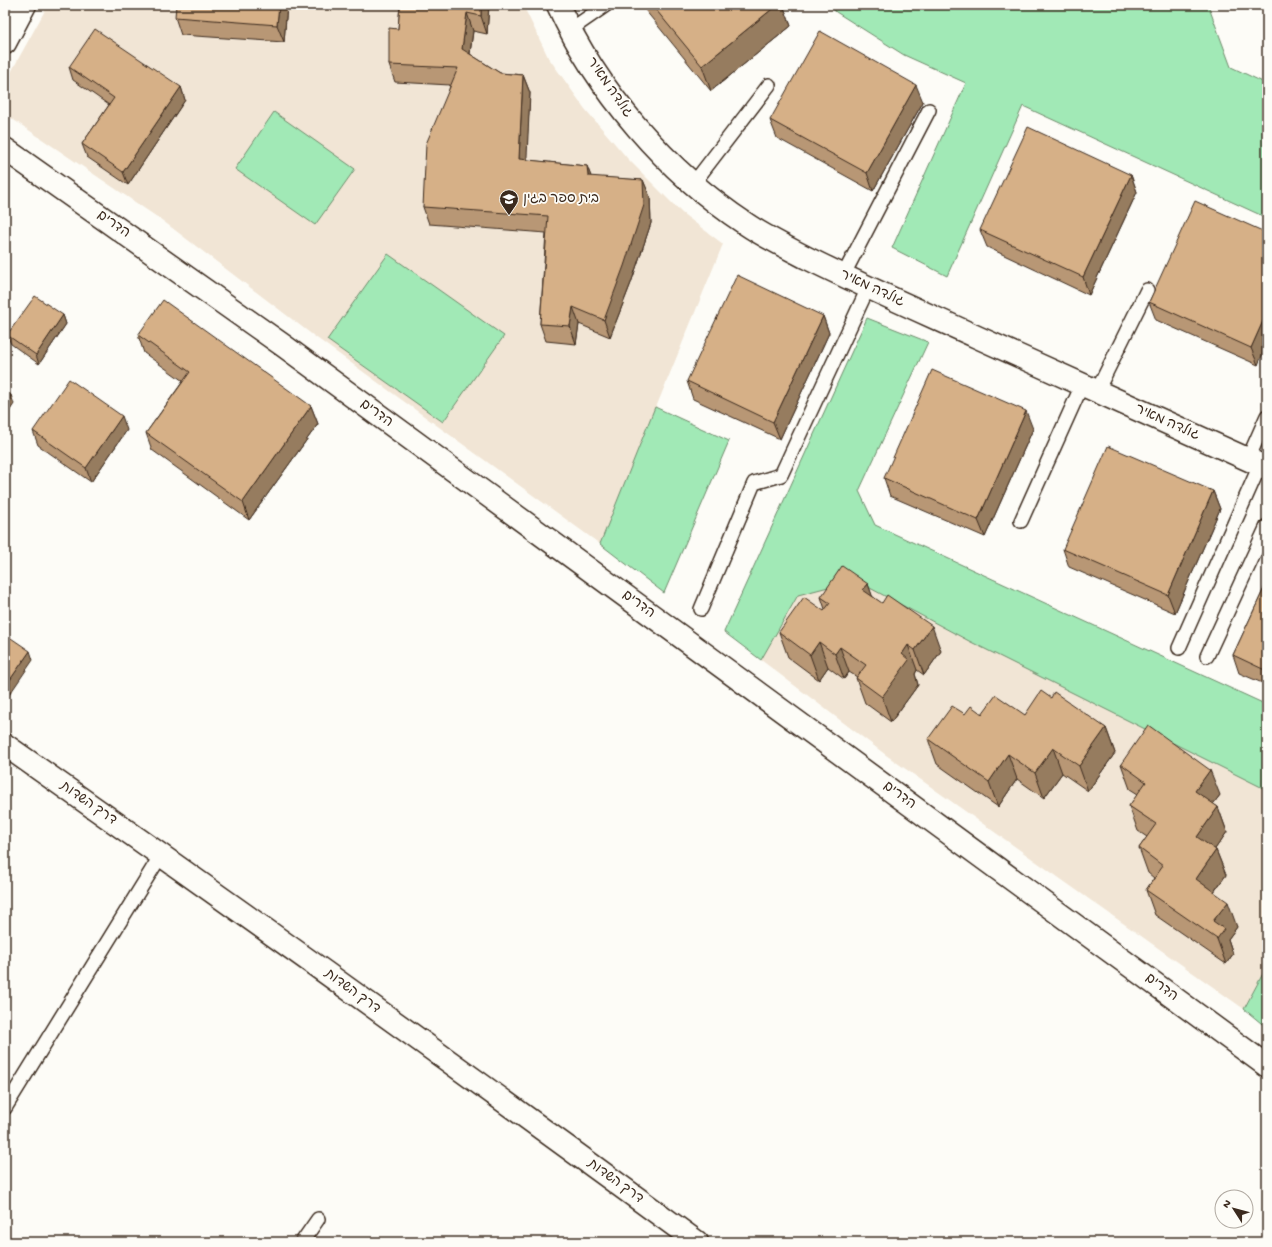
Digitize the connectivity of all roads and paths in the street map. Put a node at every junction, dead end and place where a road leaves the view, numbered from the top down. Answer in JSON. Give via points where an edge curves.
{"nodes":[{"id":1,"x":25,"y":5,"type":"edge"},
{"id":2,"x":558,"y":5,"type":"edge"},
{"id":3,"x":606,"y":5,"type":"edge"},
{"id":4,"x":570,"y":30,"type":"junction"},
{"id":5,"x":5,"y":43,"type":"edge"},
{"id":6,"x":770,"y":85,"type":"dead end"},
{"id":7,"x":929,"y":110,"type":"dead end"},
{"id":8,"x":5,"y":149,"type":"edge"},
{"id":9,"x":693,"y":184,"type":"junction"},
{"id":10,"x":842,"y":276,"type":"junction"},
{"id":11,"x":868,"y":288,"type":"junction"},
{"id":12,"x":1147,"y":290,"type":"dead end"},
{"id":13,"x":1090,"y":388,"type":"junction"},
{"id":14,"x":1267,"y":416,"type":"edge"},
{"id":15,"x":1258,"y":464,"type":"edge"},
{"id":16,"x":1021,"y":521,"type":"dead end"},
{"id":17,"x":1267,"y":526,"type":"edge"},
{"id":18,"x":701,"y":609,"type":"dead end"},
{"id":19,"x":1179,"y":648,"type":"dead end"},
{"id":20,"x":1207,"y":656,"type":"dead end"},
{"id":21,"x":5,"y":745,"type":"edge"},
{"id":22,"x":160,"y":854,"type":"junction"},
{"id":23,"x":1267,"y":1066,"type":"edge"},
{"id":24,"x":5,"y":1108,"type":"edge"},
{"id":25,"x":318,"y":1219,"type":"dead end"},
{"id":26,"x":302,"y":1242,"type":"edge"},
{"id":27,"x":697,"y":1242,"type":"edge"}],
"edges":[{"from":1,"to":5,"type":"street"},
{"from":2,"to":4,"type":"street","name":"גולדה מאיר"},
{"from":3,"to":4,"type":"lane"},
{"from":4,"to":9,"type":"street","name":"גולדה מאיר","via":[[610,92],[639,130]]},
{"from":6,"to":9,"type":"lane"},
{"from":7,"to":10,"type":"lane"},
{"from":8,"to":23,"type":"street","name":"הדרים","via":[[284,346]]},
{"from":9,"to":10,"type":"street","name":"גולדה מאיר","via":[[747,225]]},
{"from":10,"to":11,"type":"street","name":"גולדה מאיר"},
{"from":11,"to":13,"type":"street","name":"גולדה מאיר"},
{"from":11,"to":18,"type":"lane","via":[[781,474],[754,484]]},
{"from":12,"to":13,"type":"lane"},
{"from":13,"to":15,"type":"street","name":"גולדה מאיר"},
{"from":13,"to":16,"type":"lane"},
{"from":14,"to":15,"type":"lane"},
{"from":15,"to":19,"type":"lane"},
{"from":17,"to":20,"type":"lane"},
{"from":21,"to":22,"type":"street","name":"דרך השדות"},
{"from":22,"to":24,"type":"lane"},
{"from":22,"to":27,"type":"street","name":"דרך השדות"},
{"from":25,"to":26,"type":"lane"}]}
